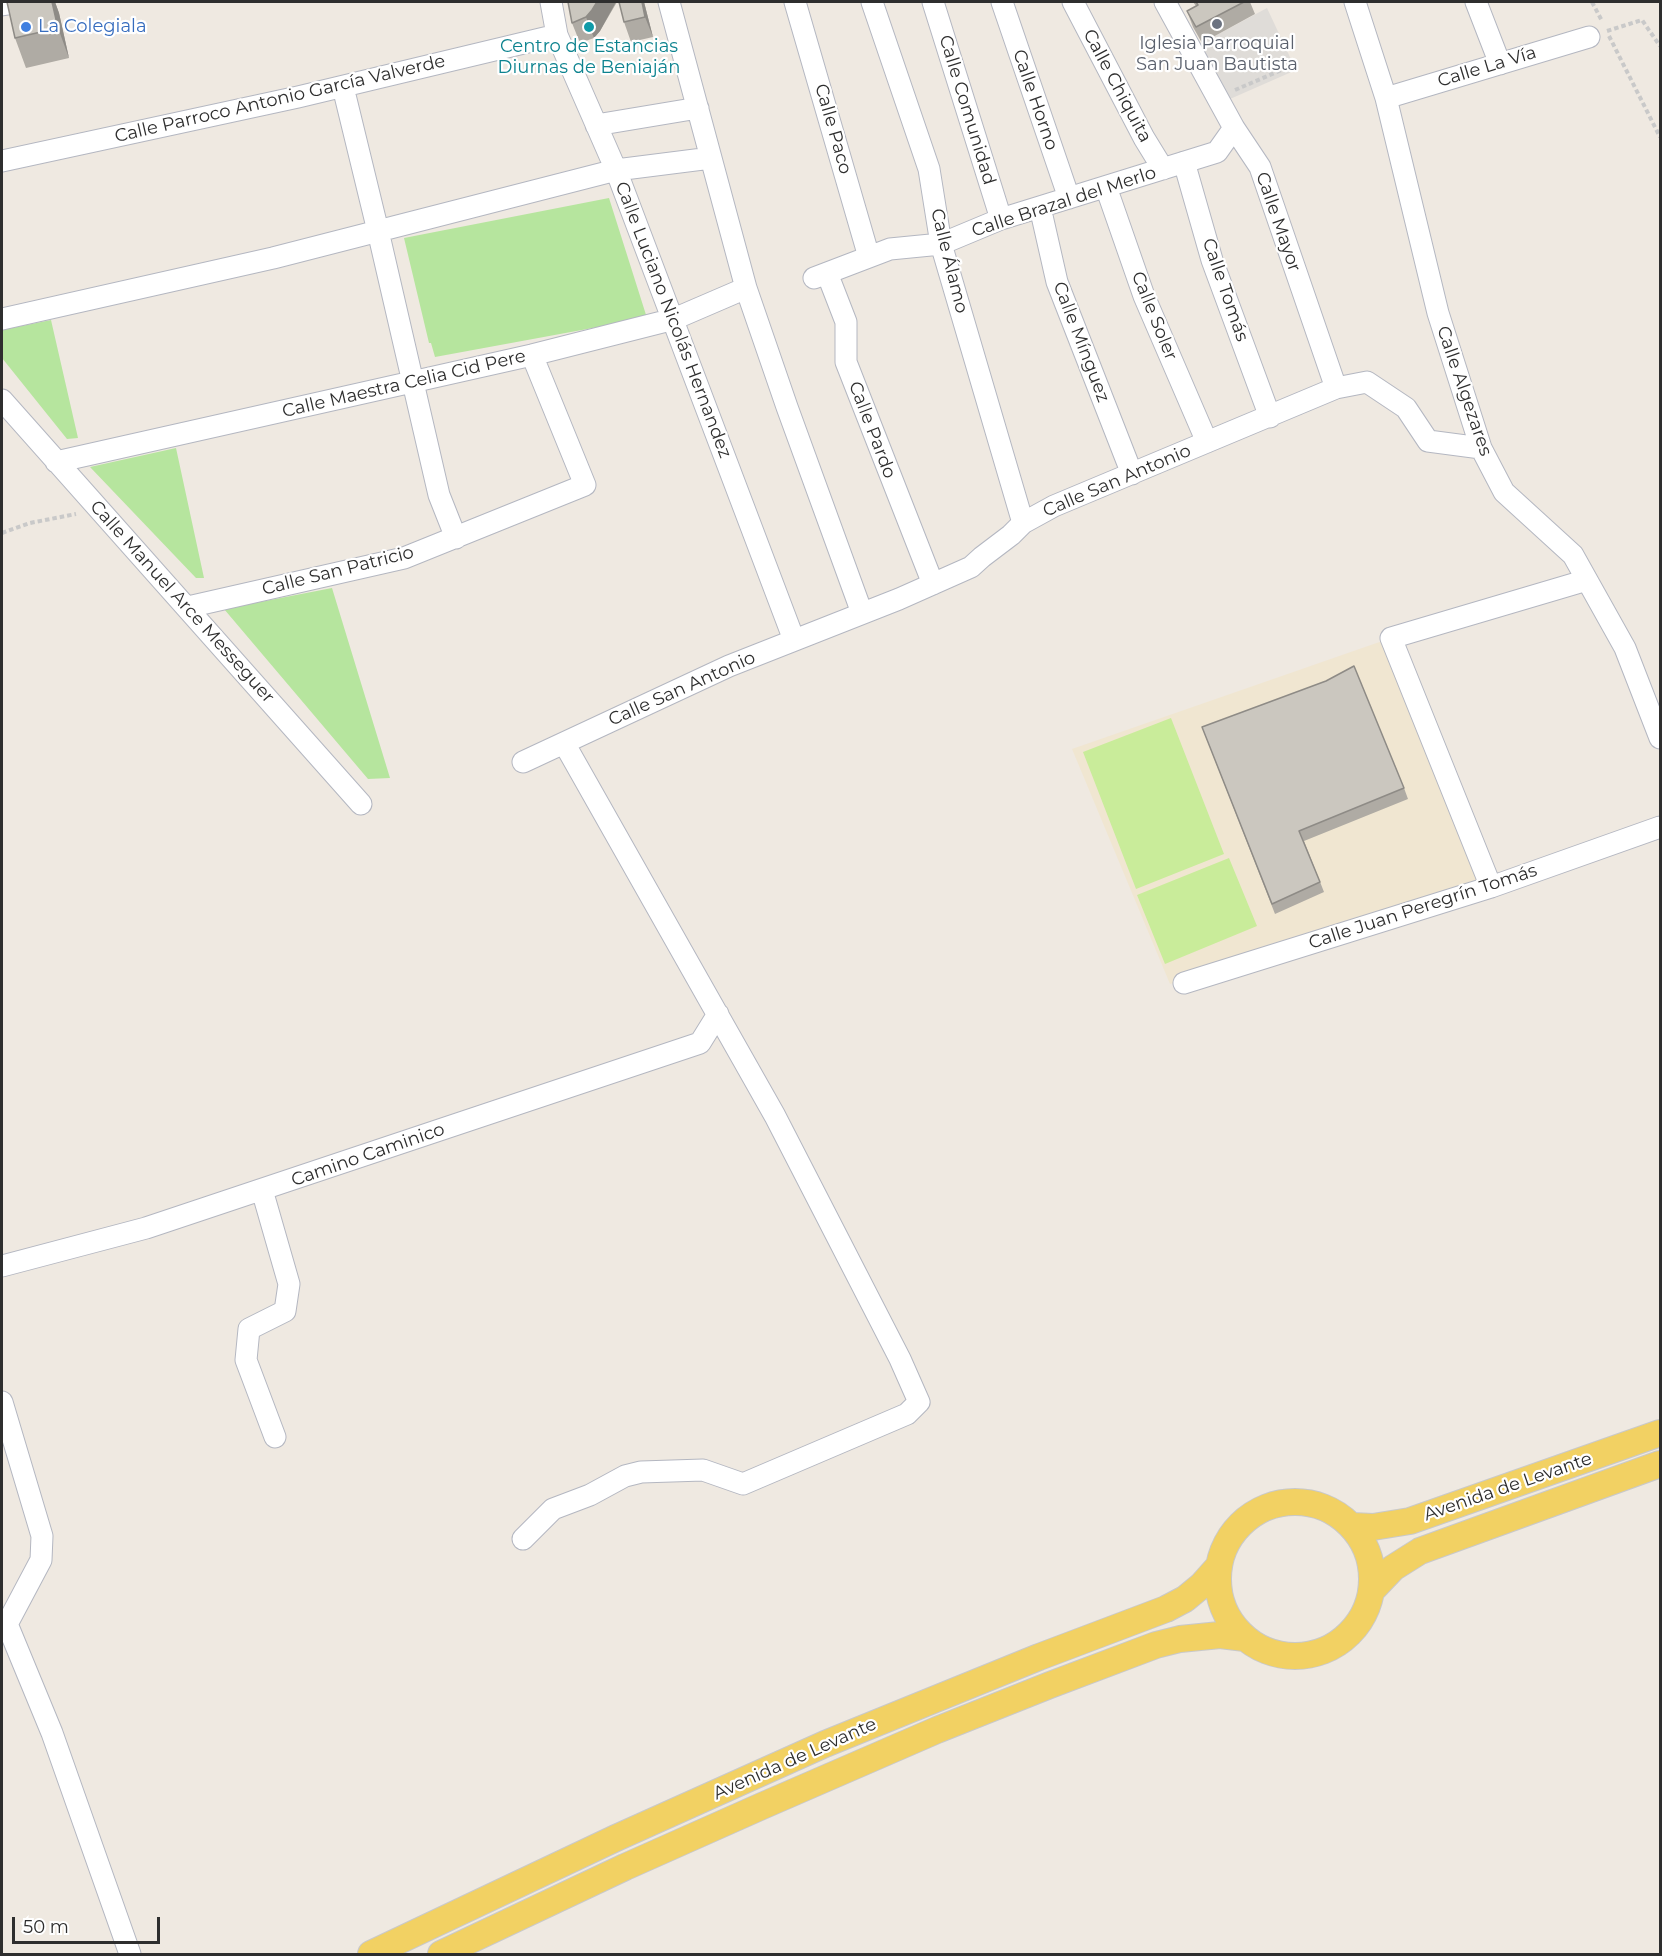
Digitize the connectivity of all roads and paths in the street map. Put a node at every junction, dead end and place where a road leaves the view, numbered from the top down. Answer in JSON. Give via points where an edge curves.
{"nodes":[{"id":1,"x":21,"y":2,"type":"edge"},
{"id":2,"x":551,"y":2,"type":"edge"},
{"id":3,"x":669,"y":2,"type":"edge"},
{"id":4,"x":795,"y":2,"type":"edge"},
{"id":5,"x":872,"y":2,"type":"edge"},
{"id":6,"x":933,"y":2,"type":"edge"},
{"id":7,"x":1002,"y":2,"type":"edge"},
{"id":8,"x":1073,"y":2,"type":"edge"},
{"id":9,"x":1165,"y":2,"type":"edge"},
{"id":10,"x":1355,"y":2,"type":"edge"},
{"id":11,"x":1476,"y":2,"type":"edge"},
{"id":12,"x":1592,"y":2,"type":"edge"},
{"id":13,"x":2,"y":5,"type":"edge"},
{"id":14,"x":1598,"y":34,"type":"junction"},
{"id":15,"x":557,"y":35,"type":"junction"},
{"id":16,"x":1660,"y":46,"type":"edge"},
{"id":17,"x":1500,"y":64,"type":"junction"},
{"id":18,"x":1293,"y":65,"type":"dead end"},
{"id":19,"x":343,"y":87,"type":"junction"},
{"id":20,"x":1217,"y":97,"type":"junction"},
{"id":21,"x":1386,"y":98,"type":"junction"},
{"id":22,"x":698,"y":108,"type":"junction"},
{"id":23,"x":596,"y":125,"type":"junction"},
{"id":24,"x":1234,"y":128,"type":"junction"},
{"id":25,"x":1660,"y":136,"type":"edge"},
{"id":26,"x":711,"y":158,"type":"junction"},
{"id":27,"x":2,"y":161,"type":"edge"},
{"id":28,"x":1184,"y":162,"type":"junction"},
{"id":29,"x":1163,"y":169,"type":"junction"},
{"id":30,"x":616,"y":170,"type":"junction"},
{"id":31,"x":1106,"y":187,"type":"junction"},
{"id":32,"x":1069,"y":198,"type":"junction"},
{"id":33,"x":1040,"y":207,"type":"junction"},
{"id":34,"x":1001,"y":219,"type":"junction"},
{"id":35,"x":378,"y":231,"type":"junction"},
{"id":36,"x":941,"y":244,"type":"junction"},
{"id":37,"x":869,"y":257,"type":"junction"},
{"id":38,"x":821,"y":276,"type":"joint"},
{"id":39,"x":746,"y":288,"type":"junction"},
{"id":40,"x":2,"y":319,"type":"edge"},
{"id":41,"x":674,"y":320,"type":"junction"},
{"id":42,"x":532,"y":355,"type":"junction"},
{"id":43,"x":412,"y":382,"type":"junction"},
{"id":44,"x":1336,"y":388,"type":"junction"},
{"id":45,"x":2,"y":400,"type":"edge"},
{"id":46,"x":1270,"y":417,"type":"junction"},
{"id":47,"x":1208,"y":442,"type":"junction"},
{"id":48,"x":1481,"y":448,"type":"junction"},
{"id":49,"x":57,"y":462,"type":"junction"},
{"id":50,"x":1132,"y":474,"type":"junction"},
{"id":51,"x":100,"y":510,"type":"junction"},
{"id":52,"x":1023,"y":523,"type":"junction"},
{"id":53,"x":2,"y":533,"type":"edge"},
{"id":54,"x":456,"y":538,"type":"junction"},
{"id":55,"x":1587,"y":580,"type":"junction"},
{"id":56,"x":933,"y":584,"type":"junction"},
{"id":57,"x":188,"y":607,"type":"junction"},
{"id":58,"x":862,"y":613,"type":"junction"},
{"id":59,"x":794,"y":640,"type":"junction"},
{"id":60,"x":1660,"y":738,"type":"edge"},
{"id":61,"x":564,"y":743,"type":"junction"},
{"id":62,"x":523,"y":762,"type":"dead end"},
{"id":63,"x":361,"y":804,"type":"dead end"},
{"id":64,"x":1660,"y":827,"type":"edge"},
{"id":65,"x":1491,"y":887,"type":"junction"},
{"id":66,"x":1184,"y":983,"type":"dead end"},
{"id":67,"x":718,"y":1014,"type":"junction"},
{"id":68,"x":262,"y":1190,"type":"junction"},
{"id":69,"x":2,"y":1266,"type":"edge"},
{"id":70,"x":2,"y":1402,"type":"edge"},
{"id":71,"x":1660,"y":1433,"type":"edge"},
{"id":72,"x":274,"y":1437,"type":"dead end"},
{"id":73,"x":1660,"y":1464,"type":"edge"},
{"id":74,"x":1352,"y":1526,"type":"junction"},
{"id":75,"x":522,"y":1539,"type":"dead end"},
{"id":76,"x":1218,"y":1568,"type":"junction"},
{"id":77,"x":1371,"y":1592,"type":"junction"},
{"id":78,"x":1245,"y":1638,"type":"junction"},
{"id":79,"x":130,"y":1954,"type":"edge"},
{"id":80,"x":371,"y":1954,"type":"edge"},
{"id":81,"x":441,"y":1954,"type":"edge"}],
"edges":[{"from":1,"to":13,"type":"street"},
{"from":2,"to":15,"type":"street","name":"Calle Luciano Nicolás Hernandez"},
{"from":3,"to":22,"type":"street"},
{"from":4,"to":37,"type":"street","name":"Calle Paco"},
{"from":5,"to":36,"type":"street","name":"Calle Álamo","via":[[929,169]]},
{"from":6,"to":34,"type":"street","name":"Calle Comunidad"},
{"from":7,"to":32,"type":"street","name":"Calle Horno"},
{"from":8,"to":29,"type":"street","name":"Calle Chiquita"},
{"from":9,"to":20,"type":"street","name":"Calle Mayor"},
{"from":10,"to":21,"type":"street","name":"Calle Algezares"},
{"from":11,"to":17,"type":"street"},
{"from":12,"to":14,"type":"path"},
{"from":14,"to":16,"type":"path","via":[[1642,20]]},
{"from":14,"to":17,"type":"street","name":"Calle La Vía"},
{"from":14,"to":25,"type":"path"},
{"from":15,"to":19,"type":"street","name":"Calle Parroco Antonio García Valverde"},
{"from":15,"to":23,"type":"street","name":"Calle Luciano Nicolás Hernandez"},
{"from":17,"to":21,"type":"street","name":"Calle La Vía"},
{"from":18,"to":20,"type":"path"},
{"from":19,"to":27,"type":"street","name":"Calle Parroco Antonio García Valverde"},
{"from":19,"to":35,"type":"street"},
{"from":20,"to":24,"type":"street","name":"Calle Mayor"},
{"from":21,"to":48,"type":"street","name":"Calle Algezares","via":[[1438,313]]},
{"from":22,"to":23,"type":"street"},
{"from":22,"to":26,"type":"street"},
{"from":23,"to":30,"type":"street","name":"Calle Luciano Nicolás Hernandez"},
{"from":24,"to":28,"type":"street","name":"Calle Brazal del Merlo","via":[[1217,152]]},
{"from":24,"to":44,"type":"street","name":"Calle Mayor","via":[[1260,168]]},
{"from":26,"to":30,"type":"street"},
{"from":26,"to":39,"type":"street"},
{"from":28,"to":29,"type":"street","name":"Calle Brazal del Merlo"},
{"from":28,"to":46,"type":"street","name":"Calle Tomás","via":[[1212,260]]},
{"from":29,"to":31,"type":"street","name":"Calle Brazal del Merlo"},
{"from":30,"to":35,"type":"street"},
{"from":30,"to":41,"type":"street","name":"Calle Luciano Nicolás Hernandez"},
{"from":31,"to":32,"type":"street","name":"Calle Brazal del Merlo"},
{"from":31,"to":47,"type":"street","name":"Calle Soler","via":[[1144,296]]},
{"from":32,"to":33,"type":"street","name":"Calle Brazal del Merlo"},
{"from":33,"to":34,"type":"street","name":"Calle Brazal del Merlo"},
{"from":33,"to":50,"type":"street","name":"Calle Mínguez","via":[[1057,282]]},
{"from":34,"to":36,"type":"street","name":"Calle Brazal del Merlo"},
{"from":35,"to":40,"type":"street"},
{"from":35,"to":43,"type":"street"},
{"from":36,"to":37,"type":"street","name":"Calle Brazal del Merlo","via":[[890,249]]},
{"from":36,"to":52,"type":"street","name":"Calle Álamo"},
{"from":37,"to":38,"type":"street","name":"Calle Brazal del Merlo"},
{"from":38,"to":56,"type":"street","name":"Calle Pardo","via":[[846,322],[846,362]]},
{"from":39,"to":41,"type":"street","name":"Calle Maestra Celia Cid Pere"},
{"from":39,"to":58,"type":"street"},
{"from":41,"to":42,"type":"street","name":"Calle Maestra Celia Cid Pere"},
{"from":41,"to":59,"type":"street","name":"Calle Luciano Nicolás Hernandez"},
{"from":42,"to":43,"type":"street","name":"Calle Maestra Celia Cid Pere"},
{"from":42,"to":54,"type":"street","name":"Calle San Patricio","via":[[585,484]]},
{"from":43,"to":49,"type":"street","name":"Calle Maestra Celia Cid Pere"},
{"from":43,"to":54,"type":"street","via":[[439,495]]},
{"from":44,"to":46,"type":"street","name":"Calle San Antonio"},
{"from":44,"to":48,"type":"street","name":"Calle San Antonio","via":[[1367,382],[1406,408],[1428,441]]},
{"from":45,"to":49,"type":"street","name":"Calle Manuel Arce Messeguer"},
{"from":46,"to":47,"type":"street","name":"Calle San Antonio"},
{"from":47,"to":50,"type":"street","name":"Calle San Antonio"},
{"from":48,"to":55,"type":"street","name":"Calle Algezares","via":[[1504,492],[1574,555]]},
{"from":49,"to":51,"type":"street","name":"Calle Manuel Arce Messeguer"},
{"from":50,"to":52,"type":"street","name":"Calle San Antonio"},
{"from":51,"to":53,"type":"path"},
{"from":51,"to":57,"type":"street","name":"Calle Manuel Arce Messeguer"},
{"from":52,"to":56,"type":"street","name":"Calle San Antonio","via":[[971,567]]},
{"from":54,"to":57,"type":"street","name":"Calle San Patricio","via":[[404,558]]},
{"from":55,"to":60,"type":"street","name":"Calle Algezares","via":[[1625,648]]},
{"from":55,"to":65,"type":"street","via":[[1391,638]]},
{"from":56,"to":58,"type":"street","name":"Calle San Antonio"},
{"from":57,"to":63,"type":"street","name":"Calle Manuel Arce Messeguer"},
{"from":58,"to":59,"type":"street","name":"Calle San Antonio"},
{"from":59,"to":61,"type":"street","name":"Calle San Antonio"},
{"from":61,"to":62,"type":"street","name":"Calle San Antonio"},
{"from":61,"to":67,"type":"street"},
{"from":64,"to":65,"type":"street","name":"Calle Juan Peregrín Tomás"},
{"from":65,"to":66,"type":"street","name":"Calle Juan Peregrín Tomás"},
{"from":67,"to":68,"type":"street","name":"Camino Caminico","via":[[700,1043]]},
{"from":67,"to":75,"type":"street","via":[[775,1116],[920,1402],[907,1414],[742,1484],[703,1470],[625,1476],[552,1509]]},
{"from":68,"to":69,"type":"street","name":"Camino Caminico","via":[[146,1228]]},
{"from":68,"to":72,"type":"street","via":[[289,1284],[285,1311],[249,1329],[246,1360]]},
{"from":70,"to":79,"type":"street","via":[[42,1536],[41,1560],[7,1624],[52,1733]]},
{"from":71,"to":74,"type":"main road","name":"Avenida de Levante","via":[[1410,1521]]},
{"from":73,"to":77,"type":"main road","name":"Avenida de Levante","via":[[1420,1551],[1393,1568]]},
{"from":74,"to":76,"type":"main road","via":[[1315,1503],[1272,1504],[1236,1528]]},
{"from":74,"to":77,"type":"main road","via":[[1367,1550],[1373,1577]]},
{"from":76,"to":78,"type":"main road","via":[[1220,1599]]},
{"from":76,"to":80,"type":"main road","name":"Avenida de Levante","via":[[1185,1599],[1166,1609],[825,1744]]},
{"from":77,"to":78,"type":"main road","via":[[1354,1628],[1322,1652],[1281,1655]]},
{"from":78,"to":81,"type":"main road","name":"Avenida de Levante","via":[[1220,1635],[1156,1645],[1029,1693],[762,1806]]}]}
